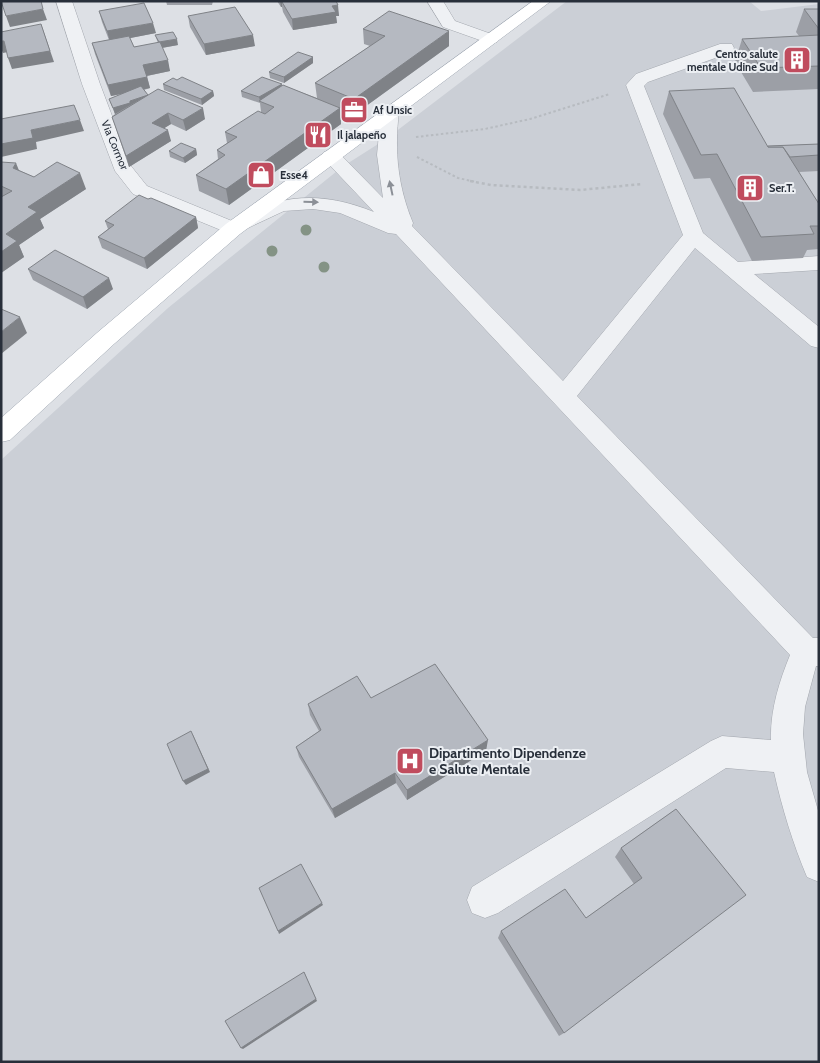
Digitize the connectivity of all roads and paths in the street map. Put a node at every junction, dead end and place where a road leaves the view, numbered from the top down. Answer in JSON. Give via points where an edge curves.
{"nodes":[{"id":1,"x":64,"y":1,"type":"edge"},
{"id":2,"x":435,"y":1,"type":"edge"},
{"id":3,"x":543,"y":1,"type":"edge"},
{"id":4,"x":491,"y":39,"type":"junction"},
{"id":5,"x":726,"y":48,"type":"dead end"},
{"id":6,"x":635,"y":85,"type":"junction"},
{"id":7,"x":390,"y":112,"type":"junction"},
{"id":8,"x":386,"y":139,"type":"junction"},
{"id":9,"x":331,"y":156,"type":"junction"},
{"id":10,"x":671,"y":179,"type":"junction"},
{"id":11,"x":233,"y":229,"type":"junction"},
{"id":12,"x":408,"y":234,"type":"junction"},
{"id":13,"x":694,"y":236,"type":"junction"},
{"id":14,"x":819,"y":263,"type":"edge"},
{"id":15,"x":733,"y":269,"type":"junction"},
{"id":16,"x":819,"y":340,"type":"edge"},
{"id":17,"x":563,"y":396,"type":"junction"},
{"id":18,"x":1,"y":433,"type":"edge"},
{"id":19,"x":812,"y":652,"type":"edge"},
{"id":20,"x":788,"y":757,"type":"junction"},
{"id":21,"x":819,"y":865,"type":"edge"},
{"id":22,"x":485,"y":900,"type":"dead end"}],
"edges":[{"from":1,"to":11,"type":"street","name":"Via Cormor","via":[[122,166],[140,190]]},
{"from":2,"to":4,"type":"street","via":[[449,24]]},
{"from":3,"to":4,"type":"main road"},
{"from":4,"to":7,"type":"main road"},
{"from":5,"to":6,"type":"street","via":[[642,78]]},
{"from":6,"to":8,"type":"path","via":[[530,119],[485,129]]},
{"from":6,"to":10,"type":"street"},
{"from":7,"to":8,"type":"street"},
{"from":7,"to":9,"type":"main road"},
{"from":8,"to":10,"type":"path","via":[[458,178],[491,185],[580,190],[634,186]]},
{"from":12,"to":8,"type":"street","one_way":true,"via":[[390,186]]},
{"from":9,"to":11,"type":"main road"},
{"from":9,"to":12,"type":"street"},
{"from":10,"to":13,"type":"street"},
{"from":11,"to":12,"type":"street","one_way":true,"via":[[263,212],[300,202],[348,208]]},
{"from":11,"to":18,"type":"main road"},
{"from":12,"to":17,"type":"street"},
{"from":13,"to":15,"type":"street"},
{"from":13,"to":17,"type":"street"},
{"from":14,"to":15,"type":"street"},
{"from":15,"to":16,"type":"street"},
{"from":17,"to":19,"type":"street"},
{"from":19,"to":20,"type":"street","via":[[793,688],[788,716]]},
{"from":20,"to":21,"type":"street","via":[[798,802]]},
{"from":20,"to":22,"type":"street","via":[[722,752]]}]}
